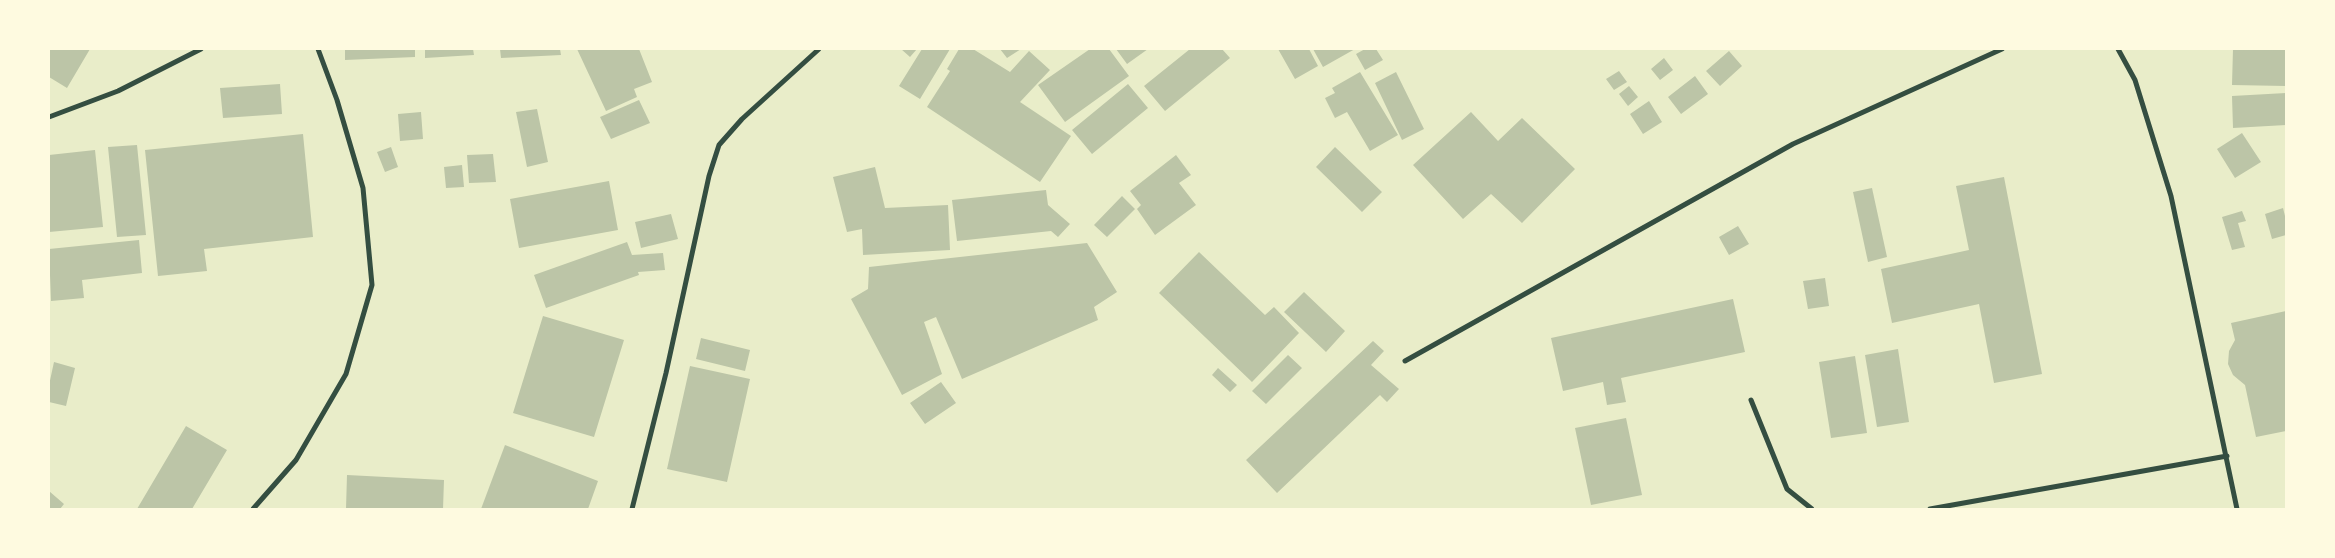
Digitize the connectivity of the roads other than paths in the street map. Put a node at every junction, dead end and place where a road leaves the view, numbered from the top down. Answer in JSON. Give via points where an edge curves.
{"nodes":[{"id":1,"x":200,"y":49,"type":"edge"},
{"id":2,"x":318,"y":49,"type":"edge"},
{"id":3,"x":819,"y":49,"type":"edge"},
{"id":4,"x":2002,"y":49,"type":"edge"},
{"id":5,"x":2118,"y":49,"type":"edge"},
{"id":6,"x":49,"y":117,"type":"edge"},
{"id":7,"x":1405,"y":361,"type":"dead end"},
{"id":8,"x":1751,"y":400,"type":"dead end"},
{"id":9,"x":2227,"y":456,"type":"junction"},
{"id":10,"x":253,"y":509,"type":"edge"},
{"id":11,"x":632,"y":509,"type":"edge"},
{"id":12,"x":1812,"y":509,"type":"edge"},
{"id":13,"x":1930,"y":509,"type":"edge"},
{"id":14,"x":2237,"y":509,"type":"edge"}],
"edges":[{"from":1,"to":6,"type":"street","via":[[118,91]]},
{"from":2,"to":10,"type":"street","via":[[363,188],[372,285],[346,374],[296,460]]},
{"from":3,"to":11,"type":"street","via":[[742,119],[719,145],[709,176]]},
{"from":4,"to":7,"type":"street","via":[[1792,144]]},
{"from":5,"to":9,"type":"street","via":[[2135,80],[2171,196]]},
{"from":8,"to":12,"type":"street","via":[[1788,489]]},
{"from":9,"to":13,"type":"street"},
{"from":9,"to":14,"type":"street"}]}
